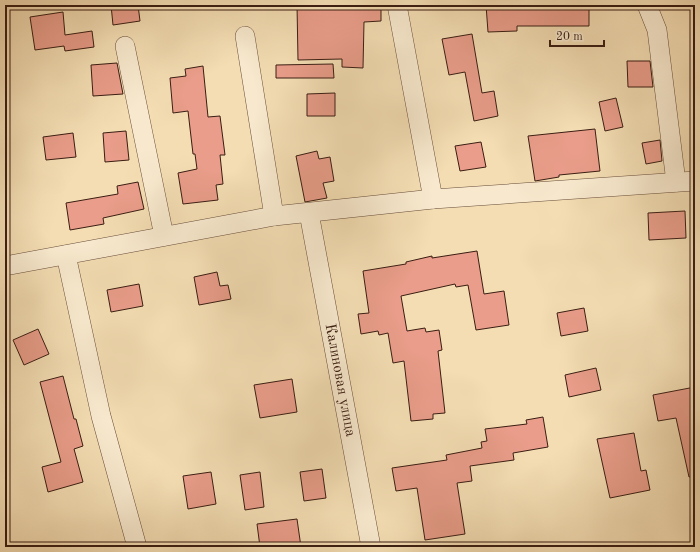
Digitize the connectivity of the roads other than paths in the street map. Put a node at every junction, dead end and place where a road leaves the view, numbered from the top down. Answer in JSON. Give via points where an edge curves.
{"nodes":[{"id":1,"x":397,"y":5,"type":"edge"},
{"id":2,"x":647,"y":5,"type":"edge"},
{"id":3,"x":245,"y":36,"type":"dead end"},
{"id":4,"x":125,"y":46,"type":"dead end"},
{"id":5,"x":695,"y":181,"type":"edge"},
{"id":6,"x":676,"y":182,"type":"junction"},
{"id":7,"x":433,"y":199,"type":"junction"},
{"id":8,"x":309,"y":212,"type":"junction"},
{"id":9,"x":274,"y":216,"type":"junction"},
{"id":10,"x":164,"y":236,"type":"junction"},
{"id":11,"x":66,"y":255,"type":"junction"},
{"id":12,"x":5,"y":266,"type":"edge"},
{"id":13,"x":136,"y":547,"type":"edge"},
{"id":14,"x":371,"y":547,"type":"edge"}],
"edges":[{"from":1,"to":7,"type":"street"},
{"from":2,"to":6,"type":"street","via":[[657,30]]},
{"from":3,"to":9,"type":"street"},
{"from":4,"to":10,"type":"street"},
{"from":5,"to":6,"type":"street"},
{"from":6,"to":7,"type":"street"},
{"from":7,"to":8,"type":"street"},
{"from":8,"to":9,"type":"street"},
{"from":8,"to":14,"type":"street","name":"Калиновая улица"},
{"from":9,"to":10,"type":"street"},
{"from":10,"to":11,"type":"street"},
{"from":11,"to":12,"type":"street"},
{"from":11,"to":13,"type":"street","via":[[101,416]]}]}
